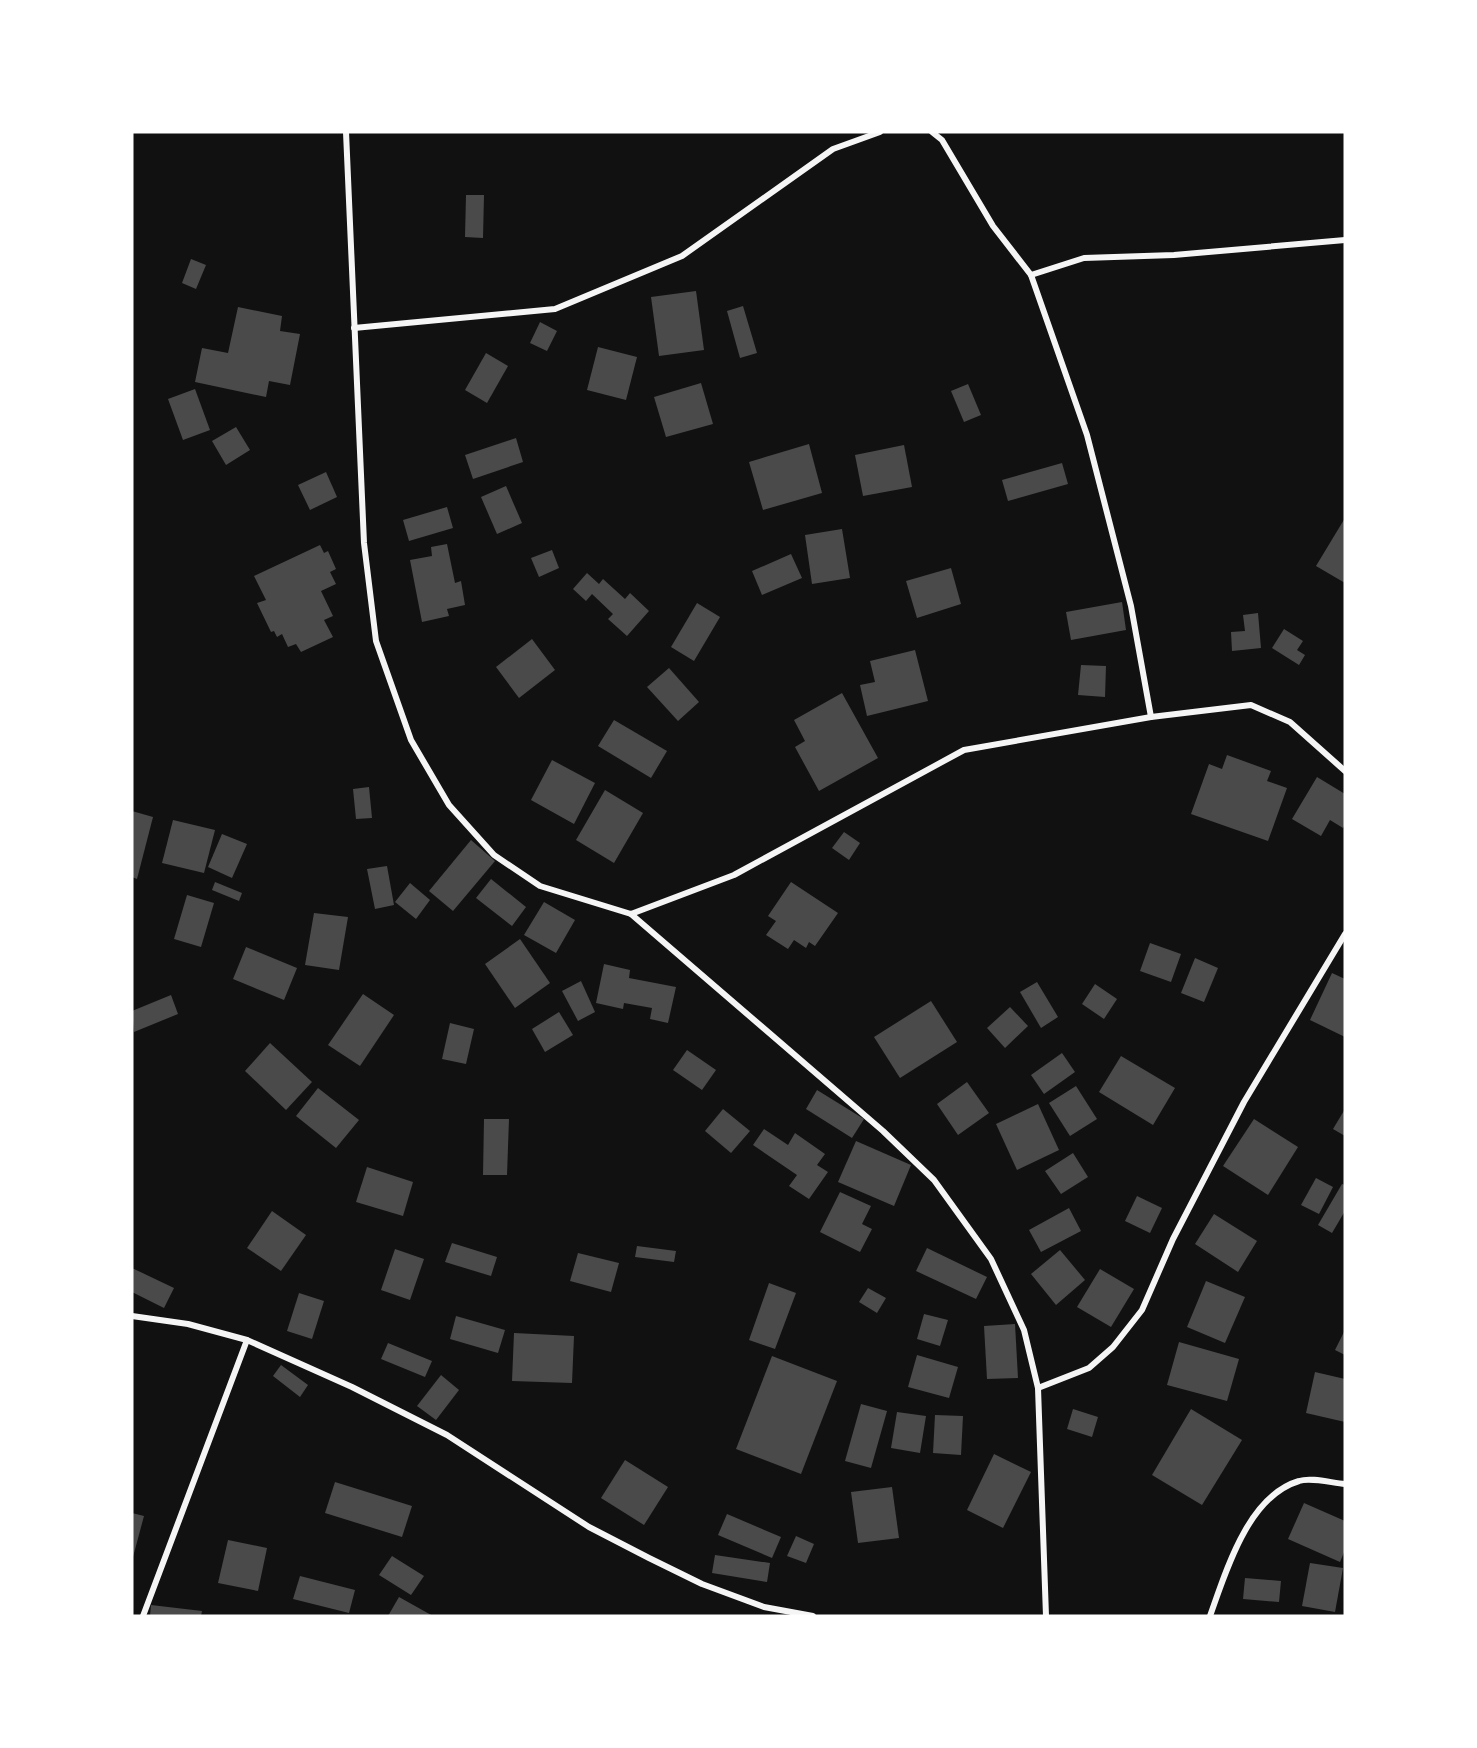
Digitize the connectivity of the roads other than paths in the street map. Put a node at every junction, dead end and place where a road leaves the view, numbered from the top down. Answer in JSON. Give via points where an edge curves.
{"nodes":[{"id":1,"x":346,"y":132,"type":"edge"},
{"id":2,"x":880,"y":132,"type":"edge"},
{"id":3,"x":932,"y":132,"type":"edge"},
{"id":4,"x":1345,"y":240,"type":"edge"},
{"id":5,"x":1031,"y":275,"type":"junction"},
{"id":6,"x":354,"y":328,"type":"junction"},
{"id":7,"x":1151,"y":717,"type":"junction"},
{"id":8,"x":1345,"y":771,"type":"edge"},
{"id":9,"x":631,"y":914,"type":"junction"},
{"id":10,"x":1345,"y":934,"type":"edge"},
{"id":11,"x":132,"y":1316,"type":"edge"},
{"id":12,"x":247,"y":1340,"type":"junction"},
{"id":13,"x":1038,"y":1388,"type":"junction"},
{"id":14,"x":1345,"y":1484,"type":"edge"},
{"id":15,"x":143,"y":1616,"type":"edge"},
{"id":16,"x":813,"y":1616,"type":"edge"},
{"id":17,"x":1046,"y":1616,"type":"edge"},
{"id":18,"x":1210,"y":1616,"type":"edge"}],
"edges":[{"from":1,"to":6,"type":"street"},
{"from":2,"to":6,"type":"street","via":[[833,149],[682,256],[555,309]]},
{"from":3,"to":5,"type":"street","via":[[942,140],[993,226]]},
{"from":4,"to":5,"type":"street","via":[[1174,255],[1084,258]]},
{"from":5,"to":7,"type":"street","via":[[1087,435],[1131,606]]},
{"from":6,"to":9,"type":"street","via":[[363,543],[376,641],[411,740],[449,805],[494,855],[540,886]]},
{"from":7,"to":8,"type":"street","via":[[1251,705],[1290,722]]},
{"from":7,"to":9,"type":"street","via":[[964,750],[734,875]]},
{"from":9,"to":13,"type":"street","via":[[848,1098],[934,1180],[991,1259],[1024,1330]]},
{"from":10,"to":13,"type":"street","via":[[1244,1102],[1173,1239],[1142,1310],[1113,1347],[1089,1368]]},
{"from":11,"to":12,"type":"street","via":[[188,1324]]},
{"from":12,"to":15,"type":"street"},
{"from":12,"to":16,"type":"street","via":[[447,1435],[589,1527],[702,1584],[764,1606]]},
{"from":13,"to":17,"type":"street"},
{"from":14,"to":18,"type":"street","via":[[1300,1480],[1260,1506]]}]}
